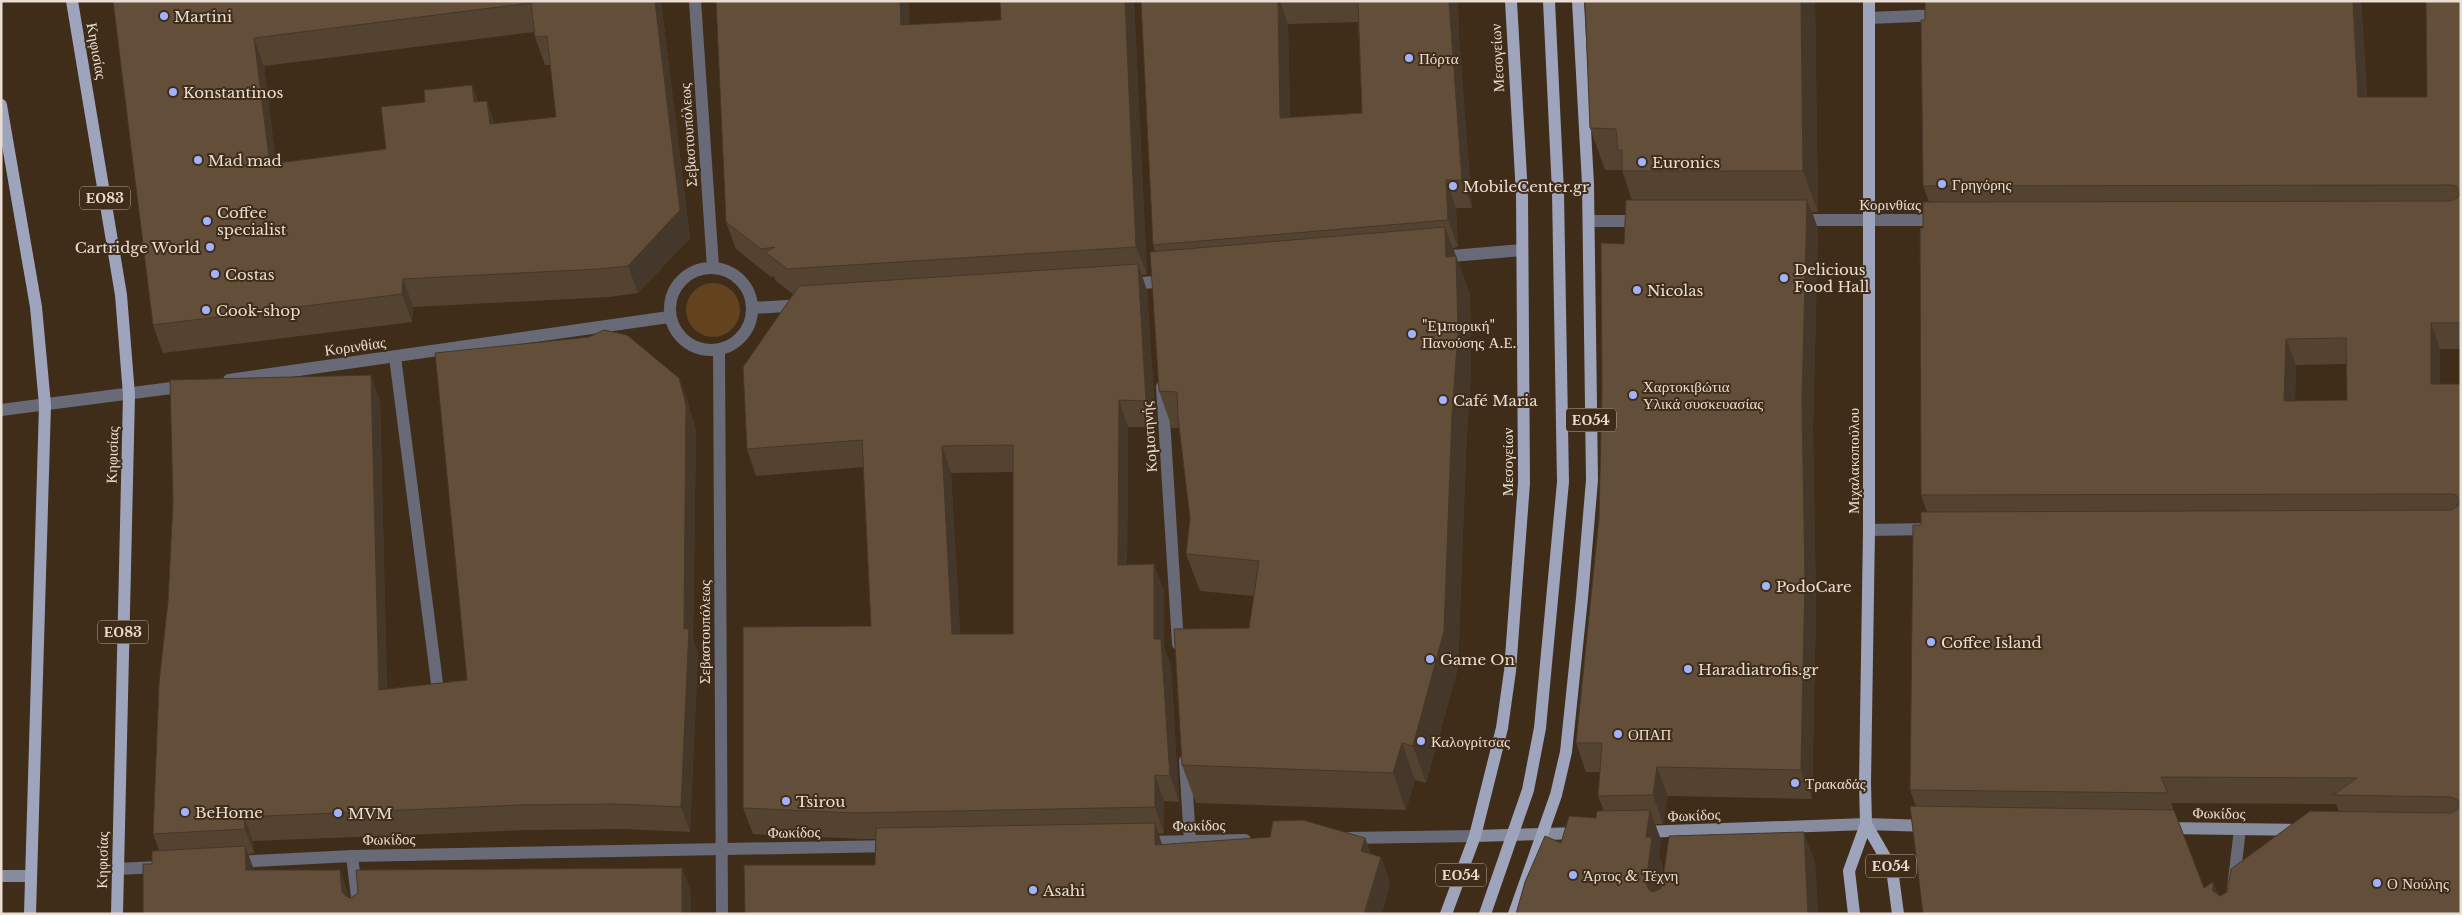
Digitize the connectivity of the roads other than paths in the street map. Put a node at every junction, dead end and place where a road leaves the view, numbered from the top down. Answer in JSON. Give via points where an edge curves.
{"nodes":[{"id":1,"x":72,"y":1,"type":"edge"},
{"id":2,"x":695,"y":1,"type":"edge"},
{"id":3,"x":1510,"y":1,"type":"edge"},
{"id":4,"x":1549,"y":1,"type":"edge"},
{"id":5,"x":1578,"y":1,"type":"edge"},
{"id":6,"x":1869,"y":1,"type":"edge"},
{"id":7,"x":1958,"y":15,"type":"edge"},
{"id":8,"x":1869,"y":18,"type":"junction"},
{"id":9,"x":1,"y":105,"type":"edge"},
{"id":10,"x":1782,"y":220,"type":"edge"},
{"id":11,"x":1870,"y":220,"type":"junction"},
{"id":12,"x":1948,"y":220,"type":"edge"},
{"id":13,"x":1589,"y":221,"type":"junction"},
{"id":14,"x":1656,"y":221,"type":"edge"},
{"id":15,"x":1522,"y":250,"type":"junction"},
{"id":16,"x":1423,"y":259,"type":"edge"},
{"id":17,"x":714,"y":267,"type":"junction"},
{"id":18,"x":1185,"y":279,"type":"edge"},
{"id":19,"x":1116,"y":284,"type":"edge"},
{"id":20,"x":811,"y":304,"type":"edge"},
{"id":21,"x":752,"y":308,"type":"junction"},
{"id":22,"x":669,"y":317,"type":"junction"},
{"id":23,"x":719,"y":350,"type":"junction"},
{"id":24,"x":395,"y":357,"type":"junction"},
{"id":25,"x":1161,"y":370,"type":"edge"},
{"id":26,"x":216,"y":382,"type":"edge"},
{"id":27,"x":197,"y":385,"type":"edge"},
{"id":28,"x":129,"y":395,"type":"junction"},
{"id":29,"x":45,"y":405,"type":"junction"},
{"id":30,"x":1,"y":410,"type":"edge"},
{"id":31,"x":1949,"y":529,"type":"edge"},
{"id":32,"x":1870,"y":530,"type":"junction"},
{"id":33,"x":1179,"y":655,"type":"edge"},
{"id":34,"x":437,"y":683,"type":"edge"},
{"id":35,"x":1185,"y":753,"type":"edge"},
{"id":36,"x":1866,"y":824,"type":"junction"},
{"id":37,"x":1939,"y":826,"type":"edge"},
{"id":38,"x":2153,"y":828,"type":"edge"},
{"id":39,"x":2240,"y":829,"type":"junction"},
{"id":40,"x":2317,"y":830,"type":"edge"},
{"id":41,"x":1596,"y":833,"type":"edge"},
{"id":42,"x":1626,"y":833,"type":"edge"},
{"id":43,"x":1543,"y":834,"type":"junction"},
{"id":44,"x":1513,"y":835,"type":"junction"},
{"id":45,"x":1475,"y":836,"type":"junction"},
{"id":46,"x":1337,"y":838,"type":"edge"},
{"id":47,"x":1259,"y":840,"type":"edge"},
{"id":48,"x":1190,"y":841,"type":"junction"},
{"id":49,"x":1130,"y":842,"type":"edge"},
{"id":50,"x":900,"y":846,"type":"edge"},
{"id":51,"x":720,"y":849,"type":"junction"},
{"id":52,"x":352,"y":856,"type":"junction"},
{"id":53,"x":218,"y":864,"type":"edge"},
{"id":54,"x":170,"y":866,"type":"edge"},
{"id":55,"x":118,"y":870,"type":"junction"},
{"id":56,"x":1,"y":876,"type":"edge"},
{"id":57,"x":31,"y":876,"type":"junction"},
{"id":58,"x":30,"y":914,"type":"edge"},
{"id":59,"x":117,"y":914,"type":"edge"},
{"id":60,"x":360,"y":914,"type":"edge"},
{"id":61,"x":722,"y":914,"type":"edge"},
{"id":62,"x":1446,"y":914,"type":"edge"},
{"id":63,"x":1485,"y":914,"type":"edge"},
{"id":64,"x":1514,"y":914,"type":"edge"},
{"id":65,"x":1854,"y":914,"type":"edge"},
{"id":66,"x":1898,"y":914,"type":"edge"},
{"id":67,"x":2230,"y":914,"type":"edge"}],
"edges":[{"from":1,"to":28,"type":"main road","name":"Κηφισίας","number":"ΕΟ83","via":[[121,295]]},
{"from":2,"to":17,"type":"street","name":"Σεβαστουπόλεως"},
{"from":3,"to":15,"type":"main road","name":"Μεσογείων","number":"ΕΟ54","via":[[1522,195]]},
{"from":4,"to":44,"type":"main road","number":"ΕΟ54","via":[[1558,192],[1563,482],[1540,728],[1528,790]]},
{"from":5,"to":13,"type":"main road","number":"ΕΟ54"},
{"from":6,"to":8,"type":"main road","name":"Μιχαλακοπούλου","number":"ΕΟ54"},
{"from":7,"to":8,"type":"street"},
{"from":8,"to":11,"type":"main road","name":"Μιχαλακοπούλου","number":"ΕΟ54"},
{"from":9,"to":29,"type":"main road","via":[[36,307]]},
{"from":10,"to":11,"type":"street","name":"Κορινθίας"},
{"from":11,"to":12,"type":"street","name":"Κορινθίας"},
{"from":11,"to":32,"type":"main road","name":"Μιχαλακοπούλου","number":"ΕΟ54"},
{"from":13,"to":14,"type":"street"},
{"from":13,"to":43,"type":"main road","number":"ΕΟ54","via":[[1592,480],[1566,752]]},
{"from":15,"to":16,"type":"street"},
{"from":15,"to":45,"type":"main road","name":"Μεσογείων","number":"ΕΟ54","via":[[1524,483],[1510,670],[1502,728]]},
{"from":17,"to":21,"type":"street","via":[[729,271],[741,280],[750,293]]},
{"from":17,"to":22,"type":"street","via":[[695,270],[680,281],[670,298]]},
{"from":18,"to":19,"type":"street"},
{"from":20,"to":21,"type":"street"},
{"from":21,"to":23,"type":"street","via":[[750,322],[743,335]]},
{"from":22,"to":23,"type":"street","via":[[674,329],[693,347]]},
{"from":22,"to":24,"type":"street","name":"Κορινθίας"},
{"from":23,"to":51,"type":"street","name":"Σεβαστουπόλεως"},
{"from":24,"to":26,"type":"street","name":"Κορινθίας"},
{"from":24,"to":34,"type":"street"},
{"from":25,"to":33,"type":"street","name":"Κομοτηνής"},
{"from":27,"to":28,"type":"street"},
{"from":28,"to":29,"type":"street"},
{"from":28,"to":55,"type":"main road","name":"Κηφισίας","number":"ΕΟ83"},
{"from":29,"to":30,"type":"street"},
{"from":29,"to":57,"type":"main road"},
{"from":31,"to":32,"type":"street"},
{"from":32,"to":36,"type":"main road","name":"Μιχαλακοπούλου","number":"ΕΟ54","via":[[1864,783]]},
{"from":35,"to":48,"type":"street"},
{"from":36,"to":37,"type":"street","name":"Φωκίδος"},
{"from":36,"to":42,"type":"street","name":"Φωκίδος","via":[[1675,836]]},
{"from":36,"to":65,"type":"main road","number":"ΕΟ54","via":[[1849,871]]},
{"from":36,"to":66,"type":"main road","name":"Μιχαλακοπούλου","number":"ΕΟ54","via":[[1892,869]]},
{"from":38,"to":39,"type":"street","name":"Φωκίδος"},
{"from":39,"to":40,"type":"street","name":"Φωκίδος"},
{"from":39,"to":67,"type":"street"},
{"from":41,"to":43,"type":"street"},
{"from":43,"to":44,"type":"street"},
{"from":43,"to":64,"type":"main road","number":"ΕΟ54"},
{"from":44,"to":45,"type":"street"},
{"from":44,"to":63,"type":"main road","number":"ΕΟ54"},
{"from":45,"to":46,"type":"street"},
{"from":45,"to":62,"type":"main road","name":"Μεσογείων","number":"ΕΟ54"},
{"from":47,"to":48,"type":"street","name":"Φωκίδος"},
{"from":48,"to":49,"type":"street","name":"Φωκίδος"},
{"from":50,"to":51,"type":"street","name":"Φωκίδος"},
{"from":51,"to":52,"type":"street","name":"Φωκίδος"},
{"from":51,"to":61,"type":"street","name":"Σεβαστουπόλεως"},
{"from":52,"to":53,"type":"street","name":"Φωκίδος"},
{"from":52,"to":60,"type":"street"},
{"from":54,"to":55,"type":"street"},
{"from":55,"to":59,"type":"main road","name":"Κηφισίας","number":"ΕΟ83"},
{"from":56,"to":57,"type":"street"},
{"from":57,"to":58,"type":"main road"}]}
